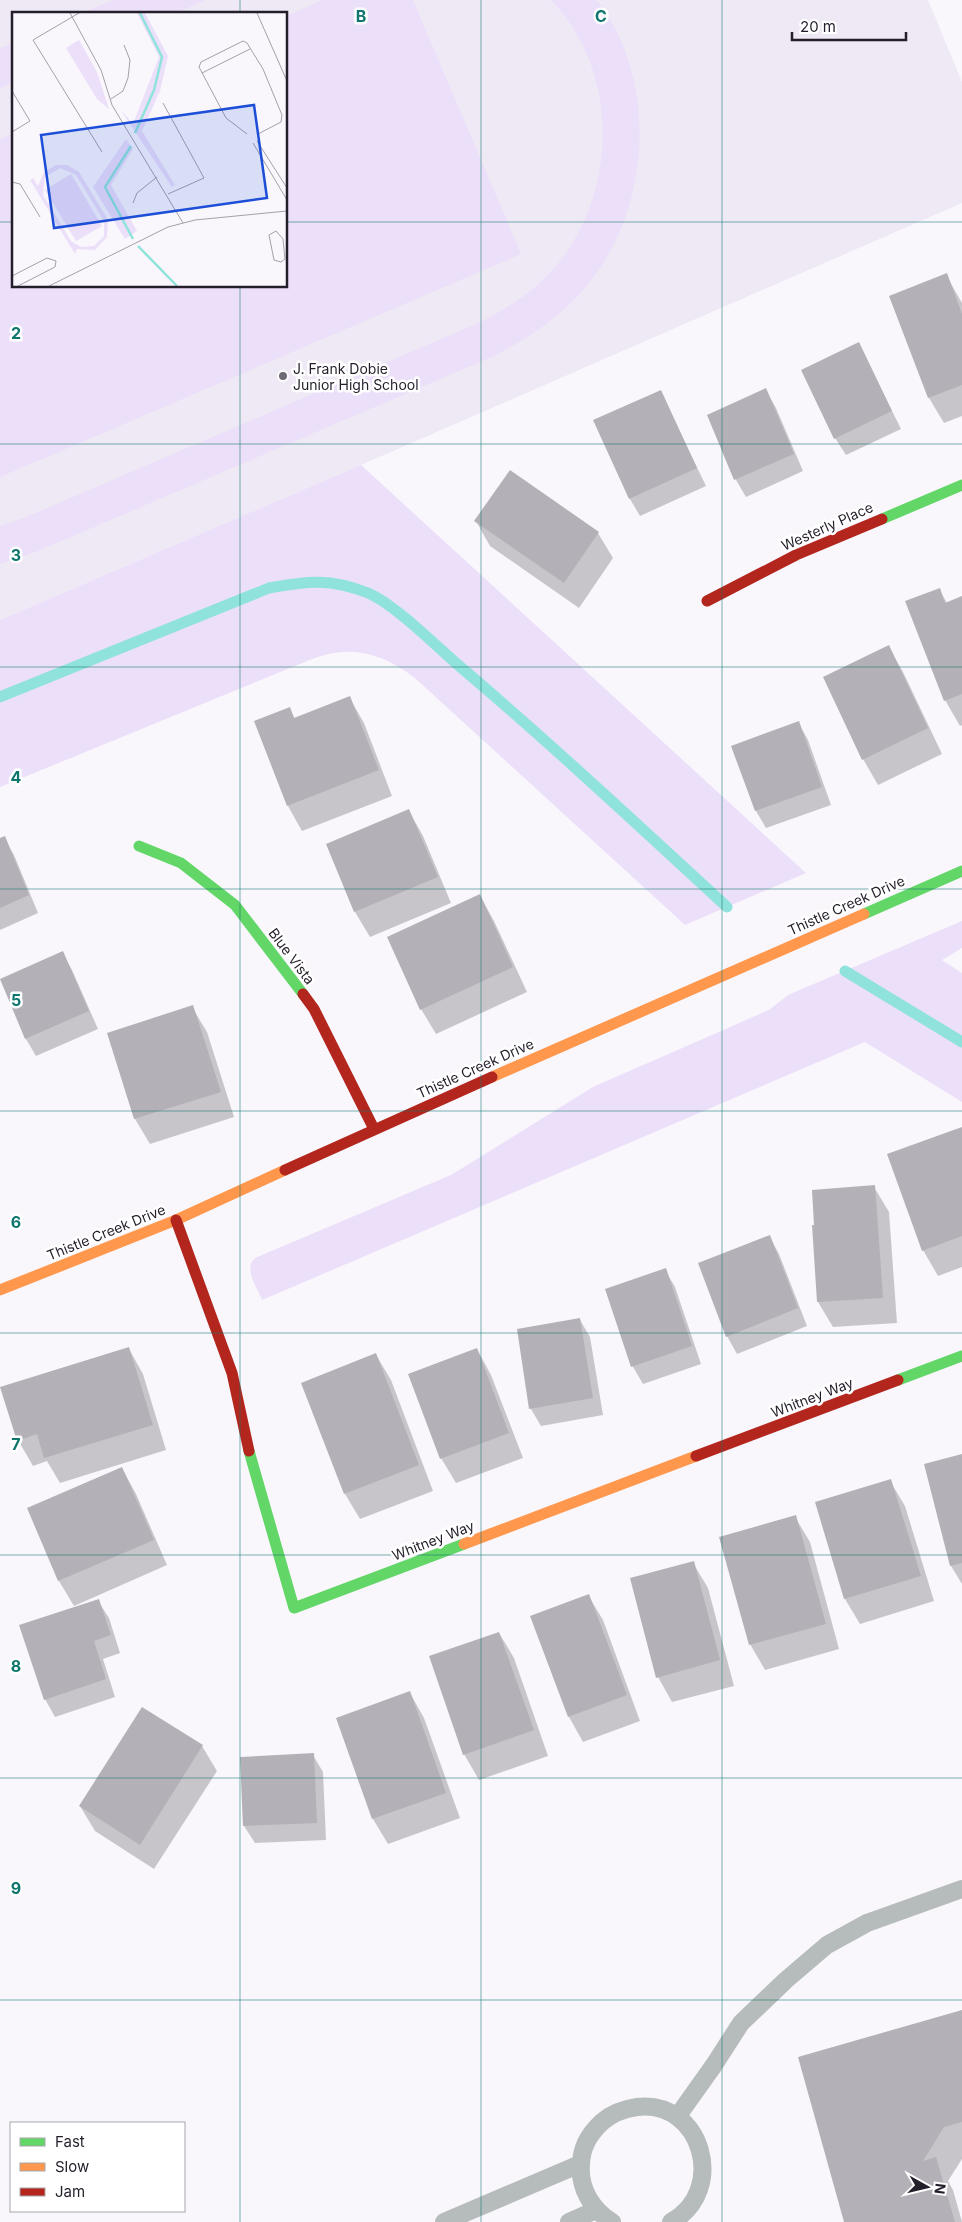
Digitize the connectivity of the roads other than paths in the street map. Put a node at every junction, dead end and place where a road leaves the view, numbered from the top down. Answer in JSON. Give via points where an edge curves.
{"nodes":[{"id":1,"x":962,"y":484,"type":"edge"},
{"id":2,"x":707,"y":601,"type":"dead end"},
{"id":3,"x":139,"y":846,"type":"dead end"},
{"id":4,"x":962,"y":871,"type":"edge"},
{"id":5,"x":374,"y":1129,"type":"junction"},
{"id":6,"x":176,"y":1220,"type":"junction"},
{"id":7,"x":0,"y":1290,"type":"edge"},
{"id":8,"x":962,"y":1356,"type":"edge"},
{"id":9,"x":962,"y":1889,"type":"edge"},
{"id":10,"x":677,"y":2117,"type":"junction"},
{"id":11,"x":580,"y":2164,"type":"junction"},
{"id":12,"x":596,"y":2210,"type":"junction"},
{"id":13,"x":444,"y":2222,"type":"edge"},
{"id":14,"x":569,"y":2222,"type":"edge"},
{"id":15,"x":612,"y":2222,"type":"edge"},
{"id":16,"x":671,"y":2222,"type":"edge"}],
"edges":[{"from":1,"to":2,"type":"street","name":"Westerly Place","via":[[796,556]]},
{"from":3,"to":5,"type":"street","name":"Blue Vista","via":[[181,863],[235,905],[314,1008]]},
{"from":4,"to":5,"type":"street","name":"Thistle Creek Drive"},
{"from":5,"to":6,"type":"street","name":"Thistle Creek Drive"},
{"from":6,"to":7,"type":"street","name":"Thistle Creek Drive"},
{"from":6,"to":8,"type":"street","name":"Whitney Way","via":[[232,1373],[252,1465],[294,1608]]},
{"from":9,"to":10,"type":"lane","via":[[867,1923],[827,1945],[741,2024]]},
{"from":10,"to":11,"type":"lane","via":[[661,2109],[643,2106],[624,2109],[607,2117],[584,2146]]},
{"from":10,"to":16,"type":"lane","via":[[691,2131],[700,2148],[703,2167],[701,2186],[692,2204]]},
{"from":11,"to":12,"type":"lane","via":[[581,2181]]},
{"from":11,"to":13,"type":"lane"},
{"from":12,"to":14,"type":"lane"},
{"from":12,"to":15,"type":"lane"}]}
